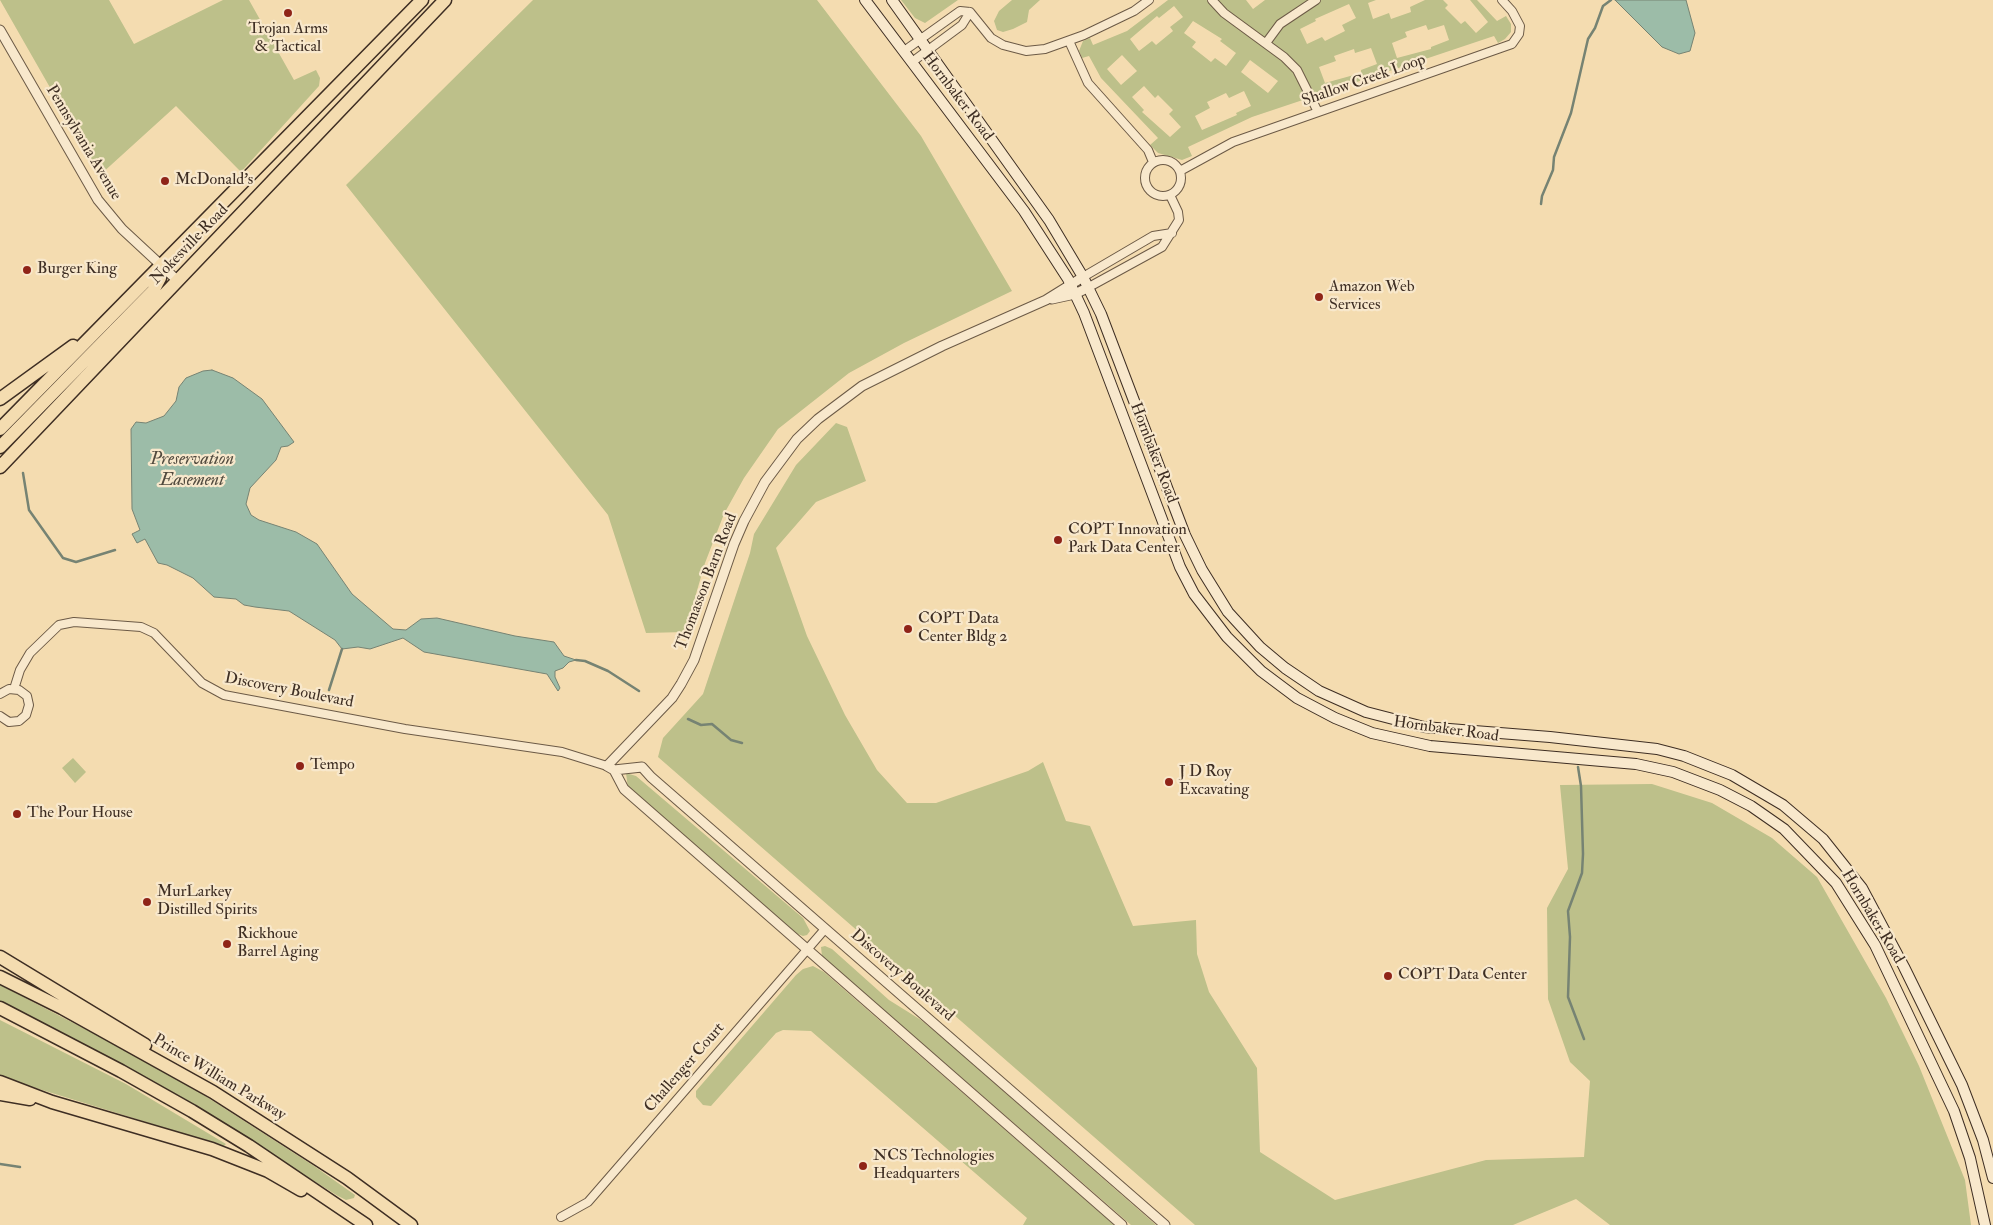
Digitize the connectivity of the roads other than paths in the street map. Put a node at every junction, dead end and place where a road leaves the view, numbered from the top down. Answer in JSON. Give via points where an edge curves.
{"nodes":[{"id":1,"x":422,"y":0,"type":"edge"},
{"id":2,"x":444,"y":0,"type":"edge"},
{"id":3,"x":866,"y":0,"type":"edge"},
{"id":4,"x":892,"y":0,"type":"edge"},
{"id":5,"x":1149,"y":0,"type":"edge"},
{"id":6,"x":1212,"y":0,"type":"edge"},
{"id":7,"x":1316,"y":0,"type":"edge"},
{"id":8,"x":1502,"y":0,"type":"edge"},
{"id":9,"x":970,"y":12,"type":"junction"},
{"id":10,"x":0,"y":30,"type":"edge"},
{"id":11,"x":921,"y":38,"type":"junction"},
{"id":12,"x":1069,"y":41,"type":"junction"},
{"id":13,"x":1266,"y":43,"type":"junction"},
{"id":14,"x":929,"y":49,"type":"junction"},
{"id":15,"x":904,"y":51,"type":"junction"},
{"id":16,"x":912,"y":62,"type":"junction"},
{"id":17,"x":1318,"y":112,"type":"junction"},
{"id":18,"x":1154,"y":162,"type":"junction"},
{"id":19,"x":1180,"y":171,"type":"junction"},
{"id":20,"x":1170,"y":195,"type":"junction"},
{"id":21,"x":1172,"y":233,"type":"junction"},
{"id":22,"x":161,"y":265,"type":"junction"},
{"id":23,"x":1083,"y":276,"type":"junction"},
{"id":24,"x":178,"y":281,"type":"junction"},
{"id":25,"x":1089,"y":287,"type":"junction"},
{"id":26,"x":1073,"y":289,"type":"junction"},
{"id":27,"x":105,"y":322,"type":"junction"},
{"id":28,"x":0,"y":399,"type":"edge"},
{"id":29,"x":0,"y":429,"type":"edge"},
{"id":30,"x":0,"y":447,"type":"edge"},
{"id":31,"x":0,"y":468,"type":"edge"},
{"id":32,"x":14,"y":689,"type":"junction"},
{"id":33,"x":0,"y":694,"type":"edge"},
{"id":34,"x":0,"y":716,"type":"edge"},
{"id":35,"x":1488,"y":732,"type":"junction"},
{"id":36,"x":1486,"y":752,"type":"junction"},
{"id":37,"x":611,"y":768,"type":"junction"},
{"id":38,"x":825,"y":929,"type":"junction"},
{"id":39,"x":806,"y":950,"type":"junction"},
{"id":40,"x":0,"y":957,"type":"edge"},
{"id":41,"x":0,"y":977,"type":"edge"},
{"id":42,"x":0,"y":1008,"type":"edge"},
{"id":43,"x":0,"y":1082,"type":"edge"},
{"id":44,"x":213,"y":1092,"type":"junction"},
{"id":45,"x":0,"y":1094,"type":"edge"},
{"id":46,"x":52,"y":1102,"type":"junction"},
{"id":47,"x":1993,"y":1178,"type":"edge"},
{"id":48,"x":561,"y":1217,"type":"dead end"},
{"id":49,"x":365,"y":1225,"type":"edge"},
{"id":50,"x":411,"y":1225,"type":"edge"},
{"id":51,"x":1122,"y":1225,"type":"edge"},
{"id":52,"x":1165,"y":1225,"type":"edge"},
{"id":53,"x":1985,"y":1225,"type":"edge"}],
"edges":[{"from":1,"to":22,"type":"highway","name":"Nokesville Road"},
{"from":2,"to":24,"type":"highway","name":"Nokesville Road"},
{"from":3,"to":15,"type":"main road","name":"Hornbaker Road"},
{"from":4,"to":11,"type":"main road","name":"Hornbaker Road"},
{"from":5,"to":12,"type":"street","via":[[1134,11]]},
{"from":6,"to":13,"type":"street","via":[[1224,13]]},
{"from":7,"to":13,"type":"street","via":[[1280,24]]},
{"from":8,"to":17,"type":"street","name":"Shallow Creek Loop","via":[[1520,26],[1512,44]]},
{"from":9,"to":11,"type":"street","via":[[957,12]]},
{"from":9,"to":12,"type":"street","via":[[991,38],[1016,50],[1045,49]]},
{"from":9,"to":14,"type":"street","via":[[962,25]]},
{"from":10,"to":22,"type":"street","name":"Pennsylvania Avenue","via":[[98,200],[122,229]]},
{"from":11,"to":14,"type":"main road","name":"Hornbaker Road"},
{"from":11,"to":15,"type":"street"},
{"from":12,"to":18,"type":"street","via":[[1088,83],[1148,150]]},
{"from":13,"to":17,"type":"street","via":[[1297,70]]},
{"from":14,"to":16,"type":"street"},
{"from":14,"to":23,"type":"main road","name":"Hornbaker Road","via":[[1049,220]]},
{"from":15,"to":16,"type":"main road","name":"Hornbaker Road"},
{"from":16,"to":26,"type":"main road","name":"Hornbaker Road","via":[[1024,211]]},
{"from":17,"to":19,"type":"street","name":"Shallow Creek Loop","via":[[1233,142]]},
{"from":18,"to":19,"type":"street","via":[[1167,160]]},
{"from":18,"to":20,"type":"street","via":[[1145,173],[1148,190],[1158,196]]},
{"from":19,"to":20,"type":"street","via":[[1181,182]]},
{"from":20,"to":21,"type":"street","via":[[1178,212]]},
{"from":21,"to":23,"type":"street","via":[[1154,236]]},
{"from":21,"to":25,"type":"street","via":[[1162,247]]},
{"from":22,"to":24,"type":"street","name":"Pennsylvania Avenue"},
{"from":22,"to":27,"type":"highway","name":"Nokesville Road"},
{"from":22,"to":30,"type":"highway","via":[[160,278],[153,291]]},
{"from":23,"to":25,"type":"main road","name":"Hornbaker Road"},
{"from":23,"to":26,"type":"street","name":"Thomasson Barn Road"},
{"from":24,"to":31,"type":"highway","name":"Nokesville Road"},
{"from":25,"to":26,"type":"street","name":"Thomasson Barn Road"},
{"from":25,"to":35,"type":"main road","name":"Hornbaker Road","via":[[1185,535],[1228,612],[1260,647],[1285,668],[1340,702],[1424,727]]},
{"from":26,"to":36,"type":"main road","name":"Hornbaker Road","via":[[1180,567],[1194,594],[1227,638],[1282,687],[1335,718],[1399,741]]},
{"from":26,"to":37,"type":"street","name":"Thomasson Barn Road","via":[[933,350],[862,386],[797,439],[765,482],[744,522],[694,660],[681,684]]},
{"from":27,"to":28,"type":"highway"},
{"from":27,"to":29,"type":"highway","name":"Nokesville Road"},
{"from":32,"to":33,"type":"street"},
{"from":32,"to":34,"type":"street","via":[[29,701],[26,715],[14,722]]},
{"from":32,"to":37,"type":"street","name":"Discovery Boulevard","via":[[26,659],[59,625],[74,622],[141,627],[154,632],[207,687],[224,695],[422,732],[562,752]]},
{"from":35,"to":36,"type":"main road"},
{"from":35,"to":47,"type":"main road","name":"Hornbaker Road","via":[[1657,749],[1684,756],[1766,793],[1812,828],[1862,888],[1904,967],[1962,1085],[1983,1140]]},
{"from":36,"to":53,"type":"main road","name":"Hornbaker Road","via":[[1636,764],[1673,772],[1751,806],[1794,837],[1836,883],[1875,944],[1893,980],[1954,1111],[1970,1158]]},
{"from":37,"to":38,"type":"street","name":"Discovery Boulevard","via":[[642,767]]},
{"from":37,"to":39,"type":"street","via":[[624,789]]},
{"from":38,"to":39,"type":"street","name":"Challenger Court"},
{"from":38,"to":52,"type":"street","name":"Discovery Boulevard"},
{"from":39,"to":48,"type":"street","name":"Challenger Court","via":[[588,1202]]},
{"from":39,"to":51,"type":"street"},
{"from":40,"to":44,"type":"highway","via":[[122,1029]]},
{"from":41,"to":44,"type":"highway","name":"Prince William Parkway"},
{"from":42,"to":49,"type":"highway","via":[[192,1111]]},
{"from":43,"to":46,"type":"highway"},
{"from":44,"to":50,"type":"highway","name":"Prince William Parkway","via":[[347,1178]]},
{"from":45,"to":46,"type":"highway"},
{"from":46,"to":49,"type":"highway","via":[[245,1160]]}]}
